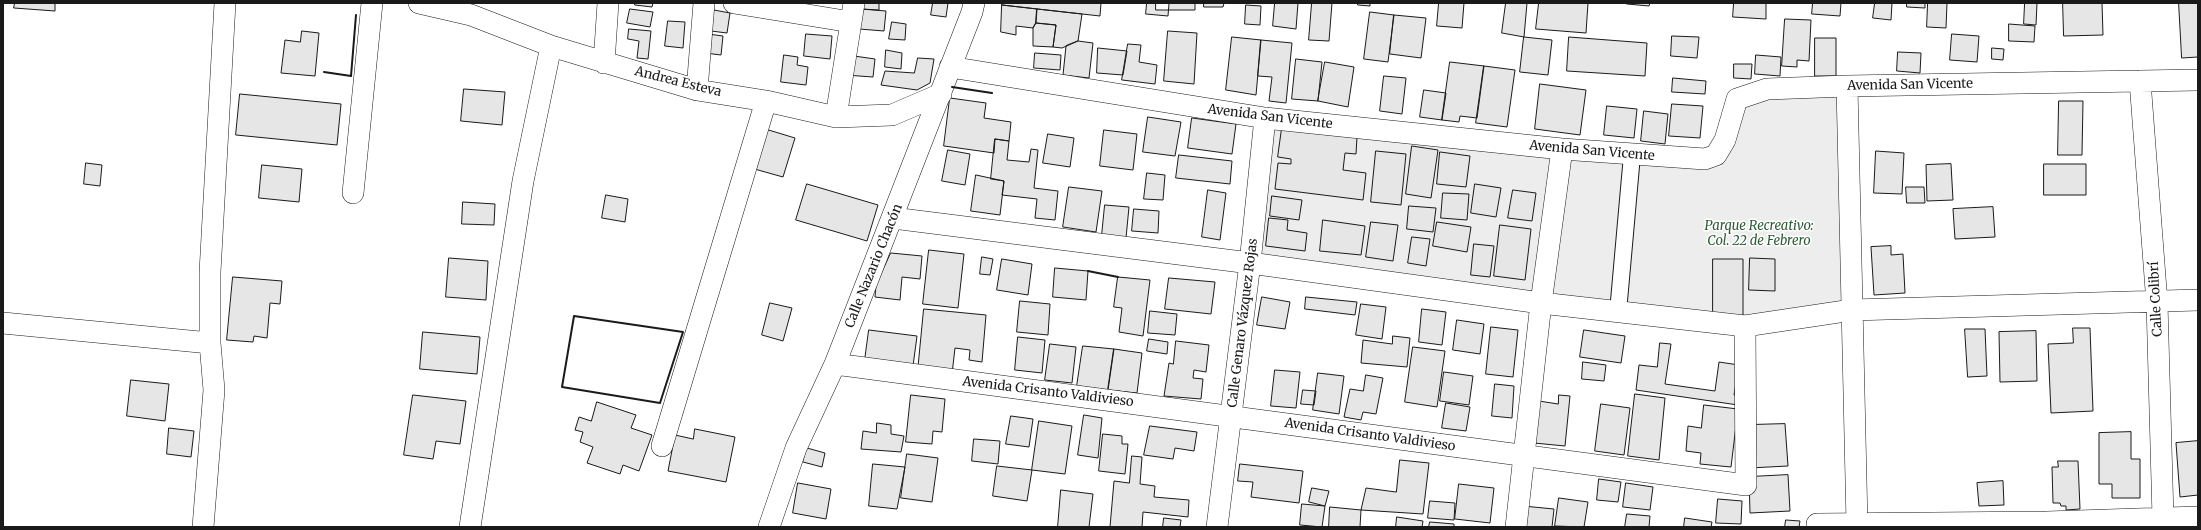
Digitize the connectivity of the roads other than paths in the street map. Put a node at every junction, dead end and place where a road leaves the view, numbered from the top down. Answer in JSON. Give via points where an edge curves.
{"nodes":[{"id":1,"x":225,"y":3,"type":"edge"},
{"id":2,"x":372,"y":3,"type":"edge"},
{"id":3,"x":419,"y":3,"type":"edge"},
{"id":4,"x":608,"y":3,"type":"edge"},
{"id":5,"x":704,"y":3,"type":"edge"},
{"id":6,"x":734,"y":3,"type":"edge"},
{"id":7,"x":974,"y":3,"type":"edge"},
{"id":8,"x":471,"y":9,"type":"edge"},
{"id":9,"x":853,"y":12,"type":"edge"},
{"id":10,"x":551,"y":46,"type":"junction"},
{"id":11,"x":604,"y":63,"type":"junction"},
{"id":12,"x":950,"y":67,"type":"junction"},
{"id":13,"x":2198,"y":80,"type":"edge"},
{"id":14,"x":2140,"y":81,"type":"junction"},
{"id":15,"x":1847,"y":86,"type":"junction"},
{"id":16,"x":697,"y":90,"type":"junction"},
{"id":17,"x":940,"y":94,"type":"junction"},
{"id":18,"x":766,"y":102,"type":"junction"},
{"id":19,"x":836,"y":117,"type":"junction"},
{"id":20,"x":1265,"y":118,"type":"junction"},
{"id":21,"x":1562,"y":149,"type":"junction"},
{"id":22,"x":1632,"y":155,"type":"junction"},
{"id":23,"x":353,"y":193,"type":"dead end"},
{"id":24,"x":893,"y":218,"type":"junction"},
{"id":25,"x":1250,"y":263,"type":"junction"},
{"id":26,"x":2198,"y":300,"type":"edge"},
{"id":27,"x":1542,"y":303,"type":"junction"},
{"id":28,"x":2157,"y":303,"type":"junction"},
{"id":29,"x":1852,"y":310,"type":"junction"},
{"id":30,"x":1618,"y":312,"type":"junction"},
{"id":31,"x":3,"y":323,"type":"edge"},
{"id":32,"x":1745,"y":326,"type":"junction"},
{"id":33,"x":210,"y":343,"type":"junction"},
{"id":34,"x":835,"y":364,"type":"junction"},
{"id":35,"x":1232,"y":416,"type":"junction"},
{"id":36,"x":662,"y":446,"type":"dead end"},
{"id":37,"x":1524,"y":456,"type":"junction"},
{"id":38,"x":2198,"y":517,"type":"edge"},
{"id":39,"x":2163,"y":518,"type":"junction"},
{"id":40,"x":1857,"y":524,"type":"junction"},
{"id":41,"x":2047,"y":525,"type":"edge"},
{"id":42,"x":1817,"y":526,"type":"edge"},
{"id":43,"x":203,"y":527,"type":"edge"},
{"id":44,"x":470,"y":527,"type":"edge"},
{"id":45,"x":769,"y":527,"type":"edge"},
{"id":46,"x":1217,"y":527,"type":"edge"},
{"id":47,"x":1516,"y":527,"type":"edge"}],
"edges":[{"from":1,"to":33,"type":"street","via":[[210,272]]},
{"from":2,"to":23,"type":"street"},
{"from":3,"to":8,"type":"street","name":"Andrea Esteva"},
{"from":4,"to":11,"type":"street"},
{"from":5,"to":16,"type":"street"},
{"from":6,"to":9,"type":"street"},
{"from":7,"to":12,"type":"street","name":"Calle Nazario Chacón"},
{"from":8,"to":10,"type":"street","name":"Andrea Esteva"},
{"from":9,"to":19,"type":"street"},
{"from":10,"to":11,"type":"street","name":"Andrea Esteva"},
{"from":10,"to":44,"type":"street","via":[[523,181]]},
{"from":11,"to":16,"type":"street","name":"Andrea Esteva"},
{"from":12,"to":17,"type":"street","name":"Calle Nazario Chacón"},
{"from":12,"to":20,"type":"street","name":"Avenida San Vicente"},
{"from":13,"to":14,"type":"street","name":"Avenida San Vicente"},
{"from":14,"to":15,"type":"street","name":"Avenida San Vicente"},
{"from":14,"to":28,"type":"street","name":"Calle Colibrí"},
{"from":15,"to":22,"type":"street","name":"Avenida San Vicente","via":[[1767,89],[1737,99],[1725,140],[1716,155],[1705,159]]},
{"from":15,"to":29,"type":"street"},
{"from":16,"to":18,"type":"street","name":"Andrea Esteva"},
{"from":17,"to":19,"type":"street","name":"Andrea Esteva","via":[[892,115]]},
{"from":17,"to":24,"type":"street","name":"Calle Nazario Chacón"},
{"from":18,"to":19,"type":"street","name":"Andrea Esteva"},
{"from":18,"to":36,"type":"street"},
{"from":20,"to":21,"type":"street","name":"Avenida San Vicente"},
{"from":20,"to":25,"type":"street","name":"Calle Genaro Vázquez Rojas"},
{"from":21,"to":22,"type":"street","name":"Avenida San Vicente"},
{"from":21,"to":27,"type":"street"},
{"from":22,"to":30,"type":"street"},
{"from":24,"to":25,"type":"street"},
{"from":24,"to":34,"type":"street","name":"Calle Nazario Chacón"},
{"from":25,"to":27,"type":"street"},
{"from":25,"to":35,"type":"street","name":"Calle Genaro Vázquez Rojas"},
{"from":26,"to":28,"type":"street"},
{"from":27,"to":30,"type":"street"},
{"from":27,"to":37,"type":"street"},
{"from":28,"to":29,"type":"street"},
{"from":28,"to":39,"type":"street","name":"Calle Colibrí"},
{"from":29,"to":32,"type":"street"},
{"from":29,"to":40,"type":"street"},
{"from":30,"to":32,"type":"street"},
{"from":31,"to":33,"type":"street"},
{"from":32,"to":37,"type":"street","name":"Avenida Crisanto Valdivieso","via":[[1746,485]]},
{"from":33,"to":43,"type":"street","via":[[214,390]]},
{"from":34,"to":35,"type":"street","name":"Avenida Crisanto Valdivieso"},
{"from":34,"to":45,"type":"street","name":"Calle Nazario Chacón","via":[[796,448]]},
{"from":35,"to":37,"type":"street","name":"Avenida Crisanto Valdivieso"},
{"from":35,"to":46,"type":"street","name":"Calle Genaro Vázquez Rojas"},
{"from":37,"to":47,"type":"street"},
{"from":38,"to":39,"type":"street"},
{"from":39,"to":41,"type":"street"},
{"from":40,"to":41,"type":"street"},
{"from":40,"to":42,"type":"street"}]}
